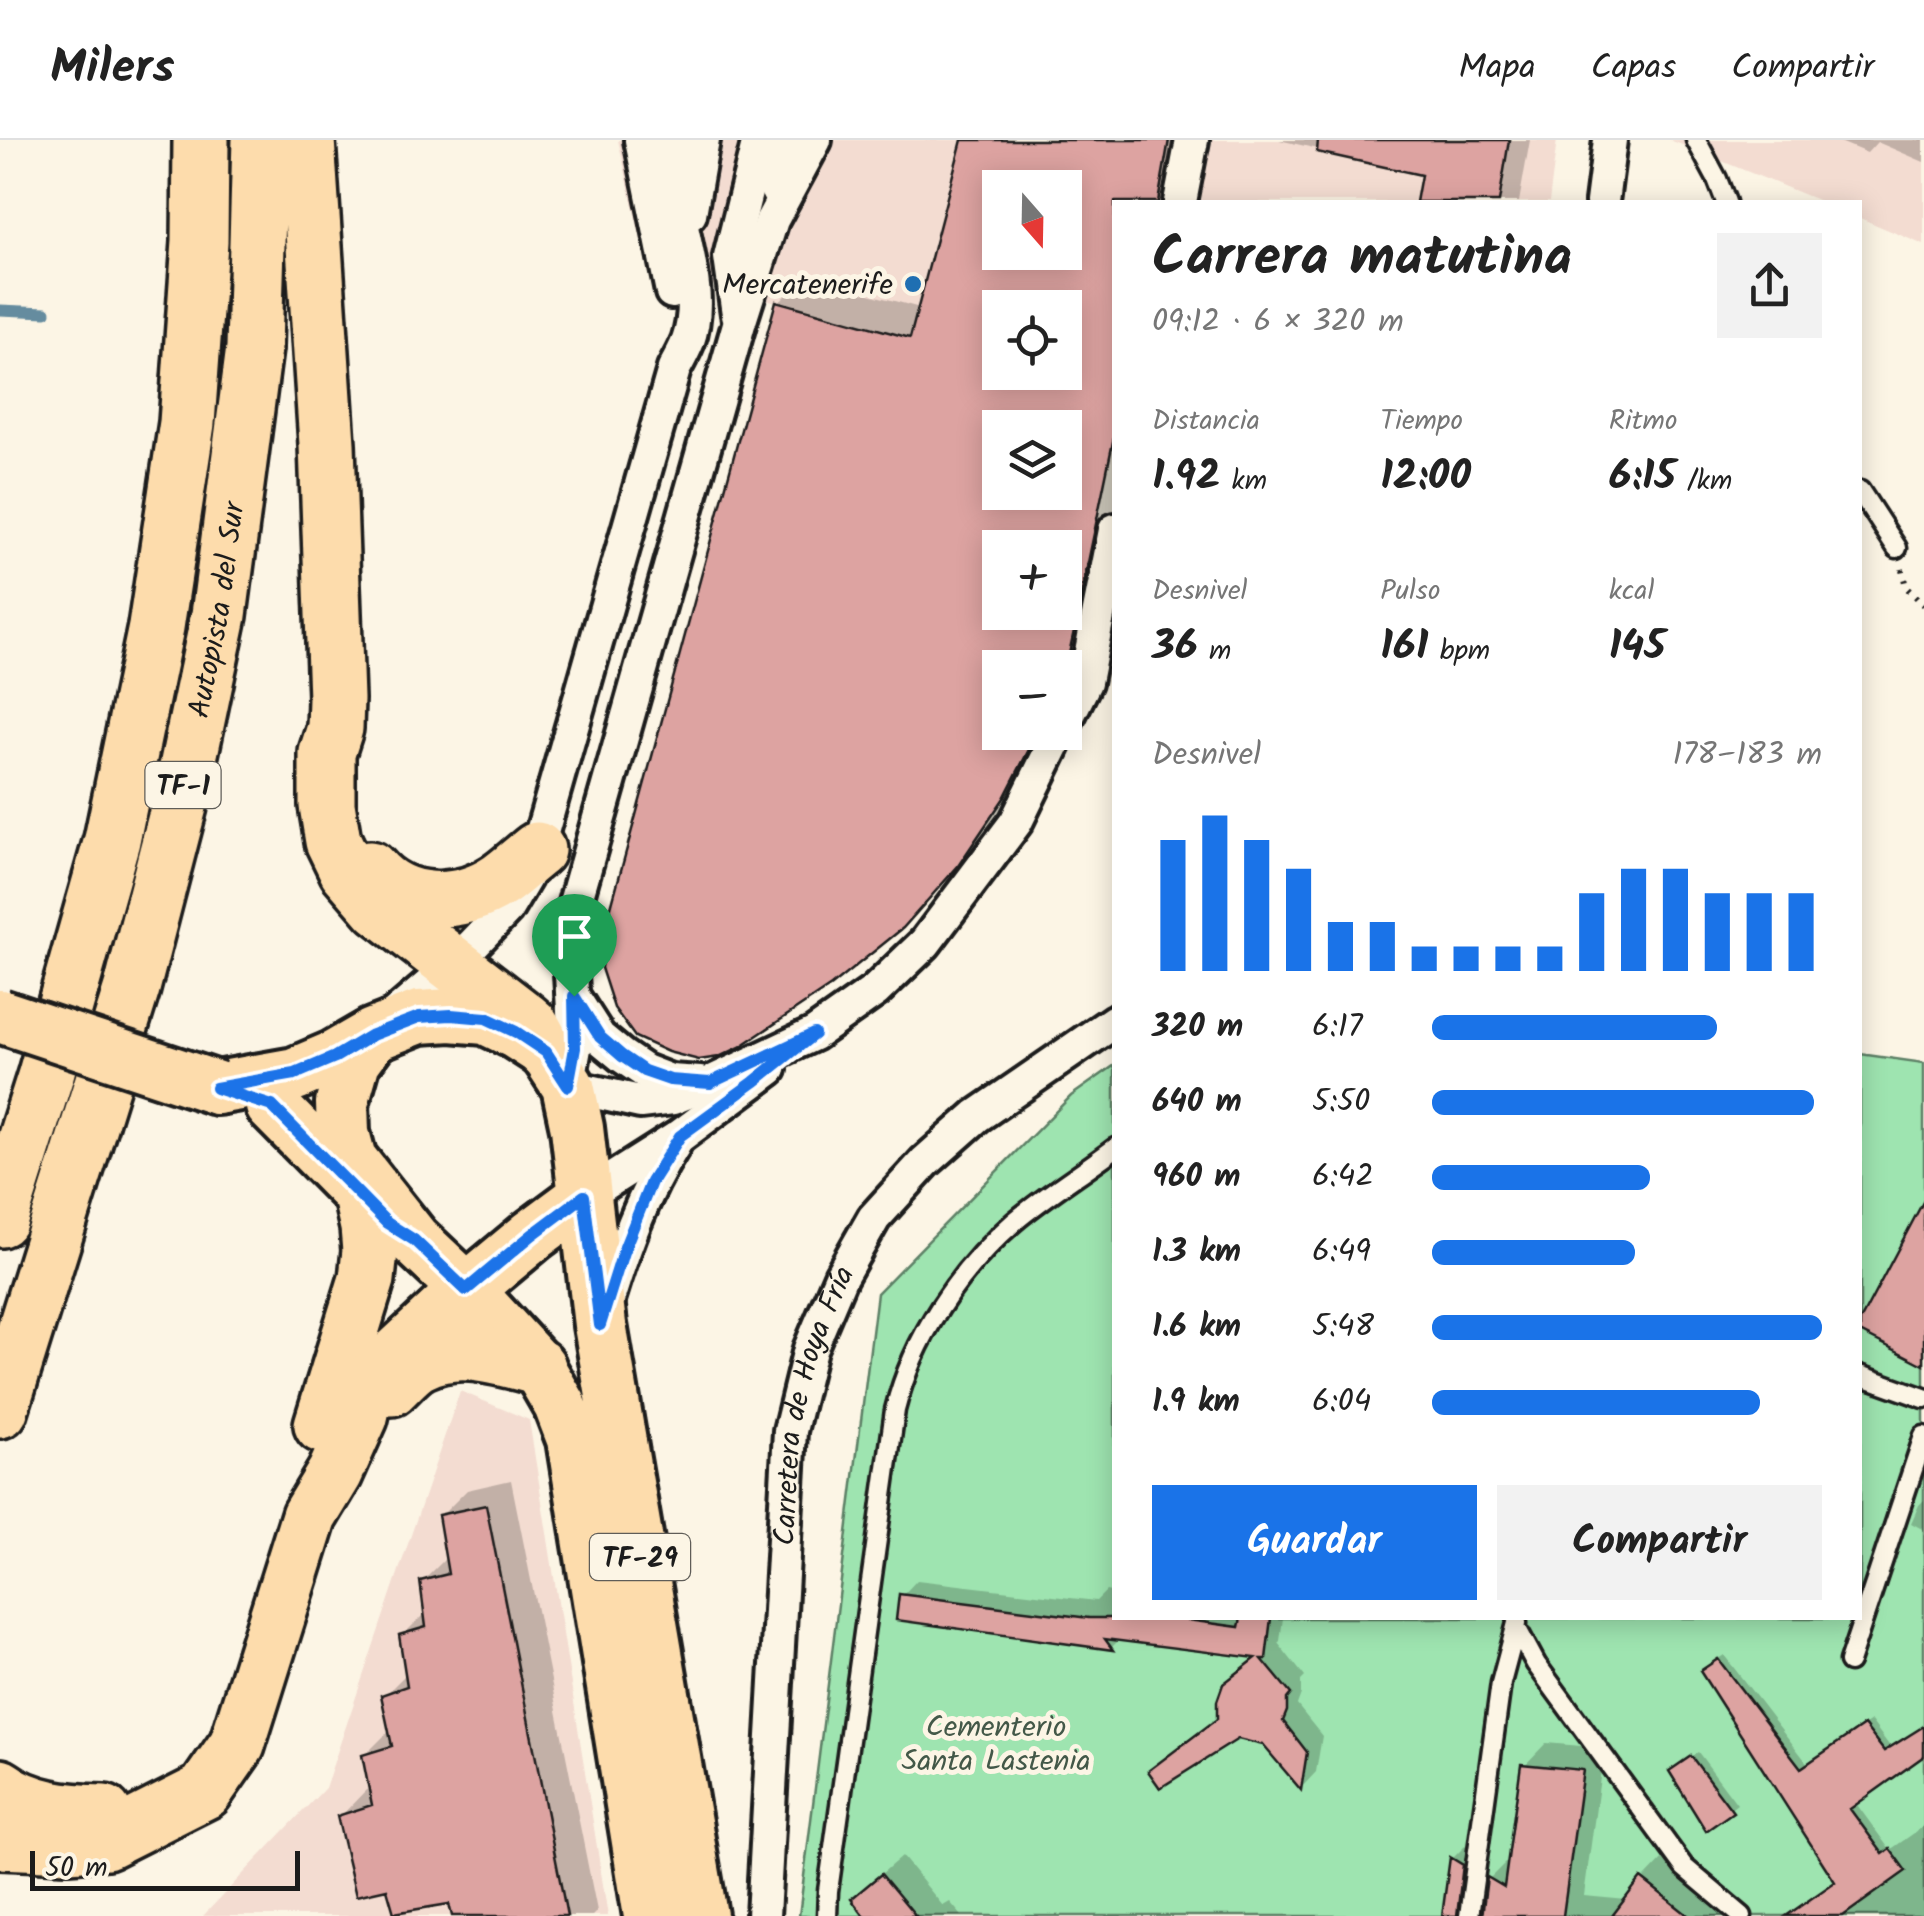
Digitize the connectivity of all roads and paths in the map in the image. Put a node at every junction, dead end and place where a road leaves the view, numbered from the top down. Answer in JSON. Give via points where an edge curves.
{"nodes":[{"id":1,"x":202,"y":140,"type":"edge"},
{"id":2,"x":260,"y":140,"type":"edge"},
{"id":3,"x":306,"y":140,"type":"edge"},
{"id":4,"x":641,"y":140,"type":"edge"},
{"id":5,"x":671,"y":140,"type":"edge"},
{"id":6,"x":703,"y":140,"type":"edge"},
{"id":7,"x":759,"y":140,"type":"edge"},
{"id":8,"x":786,"y":140,"type":"edge"},
{"id":9,"x":816,"y":140,"type":"edge"},
{"id":10,"x":1192,"y":140,"type":"edge"},
{"id":11,"x":1610,"y":140,"type":"edge"},
{"id":12,"x":1696,"y":140,"type":"edge"},
{"id":13,"x":1180,"y":200,"type":"edge"},
{"id":14,"x":1602,"y":200,"type":"edge"},
{"id":15,"x":1725,"y":200,"type":"edge"},
{"id":16,"x":772,"y":220,"type":"junction"},
{"id":17,"x":687,"y":245,"type":"junction"},
{"id":18,"x":739,"y":324,"type":"junction"},
{"id":19,"x":674,"y":370,"type":"junction"},
{"id":20,"x":1862,"y":494,"type":"edge"},
{"id":21,"x":1112,"y":545,"type":"edge"},
{"id":22,"x":1896,"y":548,"type":"joint"},
{"id":23,"x":1924,"y":605,"type":"edge"},
{"id":24,"x":1082,"y":688,"type":"edge"},
{"id":25,"x":335,"y":728,"type":"junction"},
{"id":26,"x":1051,"y":750,"type":"edge"},
{"id":27,"x":536,"y":850,"type":"junction"},
{"id":28,"x":454,"y":964,"type":"junction"},
{"id":29,"x":574,"y":996,"type":"junction"},
{"id":30,"x":0,"y":1016,"type":"edge"},
{"id":31,"x":1112,"y":1022,"type":"edge"},
{"id":32,"x":814,"y":1034,"type":"junction"},
{"id":33,"x":372,"y":1035,"type":"junction"},
{"id":34,"x":557,"y":1069,"type":"junction"},
{"id":35,"x":710,"y":1083,"type":"junction"},
{"id":36,"x":216,"y":1088,"type":"junction"},
{"id":37,"x":680,"y":1136,"type":"junction"},
{"id":38,"x":1112,"y":1150,"type":"edge"},
{"id":39,"x":356,"y":1177,"type":"junction"},
{"id":40,"x":584,"y":1196,"type":"junction"},
{"id":41,"x":0,"y":1219,"type":"edge"},
{"id":42,"x":466,"y":1290,"type":"junction"},
{"id":43,"x":600,"y":1325,"type":"junction"},
{"id":44,"x":538,"y":1368,"type":"junction"},
{"id":45,"x":1862,"y":1376,"type":"edge"},
{"id":46,"x":1924,"y":1398,"type":"edge"},
{"id":47,"x":0,"y":1410,"type":"edge"},
{"id":48,"x":360,"y":1417,"type":"junction"},
{"id":49,"x":1924,"y":1436,"type":"edge"},
{"id":50,"x":309,"y":1516,"type":"junction"},
{"id":51,"x":1517,"y":1622,"type":"edge"},
{"id":52,"x":1850,"y":1662,"type":"dead end"},
{"id":53,"x":0,"y":1787,"type":"edge"},
{"id":54,"x":146,"y":1822,"type":"junction"},
{"id":55,"x":0,"y":1841,"type":"edge"},
{"id":56,"x":650,"y":1916,"type":"edge"},
{"id":57,"x":701,"y":1916,"type":"edge"},
{"id":58,"x":763,"y":1916,"type":"edge"},
{"id":59,"x":827,"y":1916,"type":"edge"},
{"id":60,"x":1469,"y":1916,"type":"edge"},
{"id":61,"x":1742,"y":1916,"type":"edge"}],
"edges":[{"from":1,"to":41,"type":"highway","name":"Autopista del Sur","number":"TF-1","via":[[187,423],[156,627],[112,840]]},
{"from":2,"to":47,"type":"highway","name":"Autopista del Sur","number":"TF-1","via":[[254,348],[219,615],[132,988]]},
{"from":3,"to":25,"type":"highway","via":[[327,444]]},
{"from":4,"to":19,"type":"street","via":[[671,281]]},
{"from":5,"to":17,"type":"street"},
{"from":6,"to":17,"type":"street"},
{"from":7,"to":18,"type":"street","via":[[730,258]]},
{"from":8,"to":16,"type":"street"},
{"from":9,"to":16,"type":"street"},
{"from":10,"to":13,"type":"street"},
{"from":11,"to":14,"type":"street"},
{"from":12,"to":15,"type":"lane"},
{"from":16,"to":18,"type":"street"},
{"from":17,"to":19,"type":"street","via":[[693,318]]},
{"from":18,"to":29,"type":"street","via":[[573,910]]},
{"from":19,"to":27,"type":"street"},
{"from":20,"to":22,"type":"lane"},
{"from":21,"to":24,"type":"street"},
{"from":22,"to":23,"type":"path","via":[[1906,587]]},
{"from":25,"to":27,"type":"highway","via":[[353,841],[393,890],[430,900],[472,893]]},
{"from":25,"to":28,"type":"highway","via":[[326,782],[340,857],[380,908]]},
{"from":26,"to":32,"type":"street","via":[[1016,822],[924,943]]},
{"from":27,"to":28,"type":"street","via":[[506,910]]},
{"from":28,"to":33,"type":"street"},
{"from":28,"to":34,"type":"highway","via":[[532,1026]]},
{"from":29,"to":34,"type":"street","via":[[575,1048]]},
{"from":29,"to":35,"type":"street","via":[[600,1037],[644,1071]]},
{"from":30,"to":36,"type":"main road","bridge":true},
{"from":31,"to":58,"type":"street","name":"Carretera de Hoya Fría","via":[[977,1116],[874,1218],[810,1348],[790,1431]]},
{"from":32,"to":35,"type":"street"},
{"from":32,"to":37,"type":"street"},
{"from":33,"to":34,"type":"main road","via":[[419,1017],[486,1018],[516,1032]]},
{"from":33,"to":36,"type":"main road","via":[[295,1074]]},
{"from":33,"to":39,"type":"main road","via":[[354,1061],[342,1103]]},
{"from":34,"to":35,"type":"street","via":[[640,1102]]},
{"from":34,"to":40,"type":"main road","number":"TF-29","via":[[577,1128]]},
{"from":36,"to":39,"type":"main road","via":[[272,1106]]},
{"from":37,"to":40,"type":"street"},
{"from":37,"to":43,"type":"street","via":[[651,1182]]},
{"from":38,"to":59,"type":"lane","via":[[1013,1223],[978,1260],[944,1302],[903,1378]]},
{"from":39,"to":42,"type":"main road","number":"TF-29","via":[[387,1223]]},
{"from":39,"to":50,"type":"highway","via":[[368,1227],[367,1280],[307,1473]]},
{"from":40,"to":42,"type":"main road"},
{"from":40,"to":43,"type":"main road","number":"TF-29"},
{"from":42,"to":44,"type":"main road","number":"TF-29"},
{"from":42,"to":48,"type":"highway","via":[[378,1373]]},
{"from":43,"to":57,"type":"main road","number":"TF-29"},
{"from":44,"to":48,"type":"highway","via":[[474,1352],[445,1354],[418,1362]]},
{"from":44,"to":56,"type":"main road","number":"TF-29","via":[[573,1440]]},
{"from":45,"to":46,"type":"lane"},
{"from":48,"to":50,"type":"highway"},
{"from":49,"to":52,"type":"lane"},
{"from":50,"to":54,"type":"highway","via":[[237,1745],[205,1791]]},
{"from":51,"to":60,"type":"lane","via":[[1501,1682]]},
{"from":51,"to":61,"type":"lane","via":[[1536,1664],[1684,1867]]},
{"from":53,"to":54,"type":"highway","via":[[28,1802]]},
{"from":54,"to":55,"type":"highway","via":[[106,1841]]}]}
